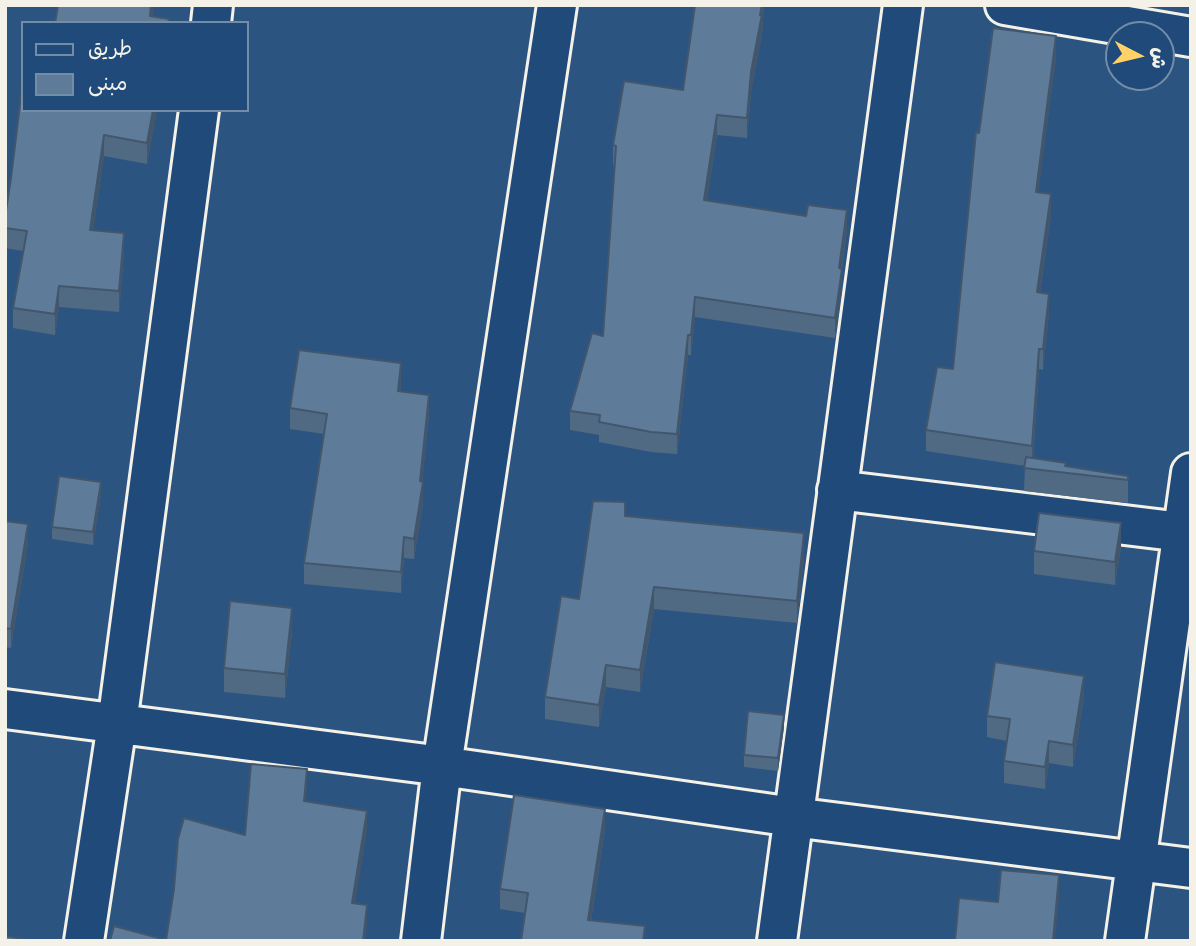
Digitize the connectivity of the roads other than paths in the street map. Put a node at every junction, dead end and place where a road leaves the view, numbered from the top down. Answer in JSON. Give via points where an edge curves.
{"nodes":[{"id":1,"x":557,"y":5,"type":"edge"},
{"id":2,"x":903,"y":5,"type":"edge"},
{"id":3,"x":1005,"y":5,"type":"edge"},
{"id":4,"x":1191,"y":37,"type":"edge"},
{"id":5,"x":199,"y":112,"type":"edge"},
{"id":6,"x":1191,"y":473,"type":"edge"},
{"id":7,"x":837,"y":490,"type":"junction"},
{"id":8,"x":1182,"y":532,"type":"junction"},
{"id":9,"x":5,"y":709,"type":"edge"},
{"id":10,"x":117,"y":723,"type":"junction"},
{"id":11,"x":442,"y":766,"type":"junction"},
{"id":12,"x":793,"y":817,"type":"junction"},
{"id":13,"x":1136,"y":861,"type":"junction"},
{"id":14,"x":1191,"y":868,"type":"edge"},
{"id":15,"x":84,"y":941,"type":"edge"},
{"id":16,"x":421,"y":941,"type":"edge"},
{"id":17,"x":777,"y":941,"type":"edge"},
{"id":18,"x":1125,"y":941,"type":"edge"}],
"edges":[{"from":1,"to":11,"type":"street"},
{"from":2,"to":7,"type":"street"},
{"from":3,"to":4,"type":"street"},
{"from":5,"to":10,"type":"street"},
{"from":6,"to":8,"type":"street"},
{"from":7,"to":8,"type":"street"},
{"from":7,"to":12,"type":"street"},
{"from":8,"to":13,"type":"street"},
{"from":9,"to":10,"type":"street"},
{"from":10,"to":11,"type":"street"},
{"from":10,"to":15,"type":"street"},
{"from":11,"to":12,"type":"street"},
{"from":11,"to":16,"type":"street"},
{"from":12,"to":13,"type":"street"},
{"from":12,"to":17,"type":"street"},
{"from":13,"to":14,"type":"street"},
{"from":13,"to":18,"type":"street"}]}
